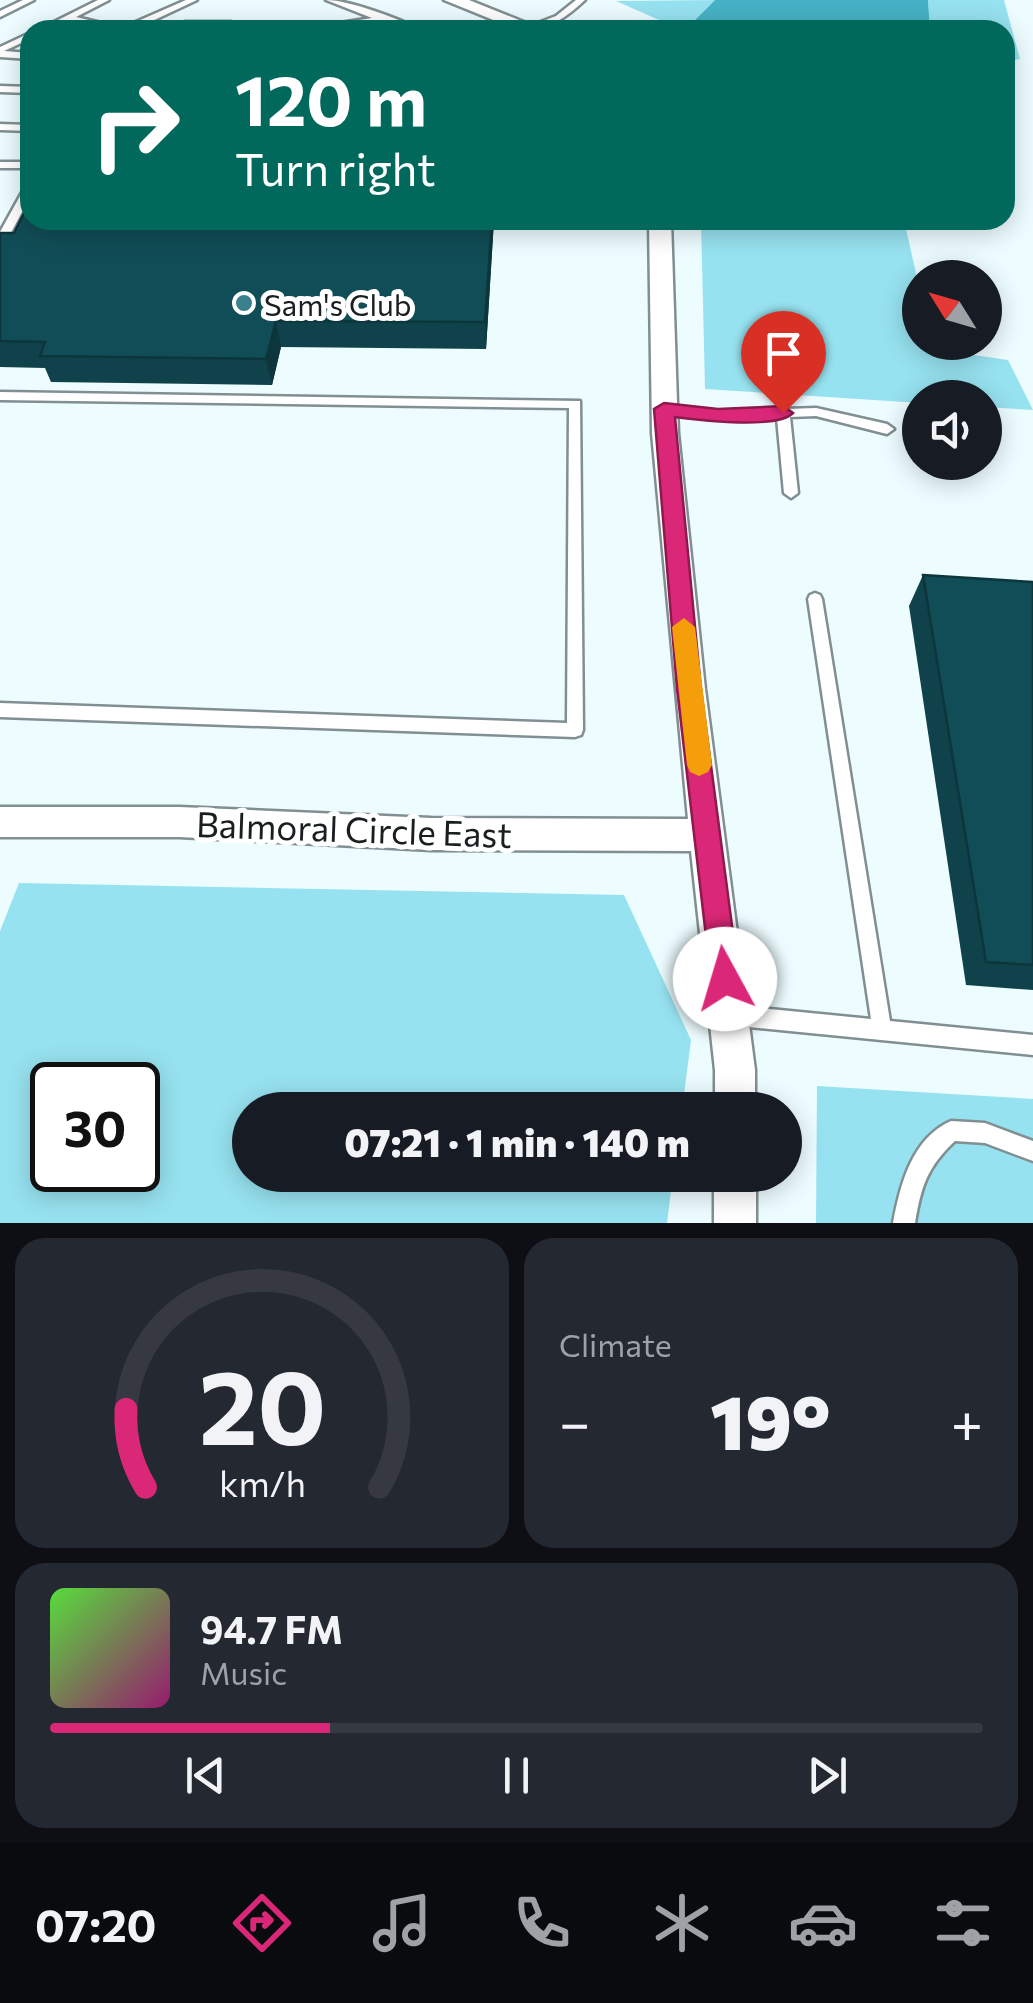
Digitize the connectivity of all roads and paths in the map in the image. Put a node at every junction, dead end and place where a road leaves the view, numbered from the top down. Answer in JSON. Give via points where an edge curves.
{"nodes":[{"id":1,"x":30,"y":0,"type":"edge"},
{"id":2,"x":105,"y":0,"type":"edge"},
{"id":3,"x":193,"y":0,"type":"edge"},
{"id":4,"x":330,"y":0,"type":"edge"},
{"id":5,"x":452,"y":0,"type":"edge"},
{"id":6,"x":581,"y":0,"type":"edge"},
{"id":7,"x":0,"y":14,"type":"edge"},
{"id":8,"x":67,"y":18,"type":"junction"},
{"id":9,"x":386,"y":18,"type":"junction"},
{"id":10,"x":63,"y":20,"type":"edge"},
{"id":11,"x":76,"y":20,"type":"edge"},
{"id":12,"x":146,"y":20,"type":"edge"},
{"id":13,"x":374,"y":20,"type":"edge"},
{"id":14,"x":391,"y":20,"type":"edge"},
{"id":15,"x":508,"y":20,"type":"edge"},
{"id":16,"x":554,"y":20,"type":"edge"},
{"id":17,"x":20,"y":205,"type":"edge"},
{"id":18,"x":660,"y":230,"type":"edge"},
{"id":19,"x":0,"y":242,"type":"edge"},
{"id":20,"x":0,"y":396,"type":"edge"},
{"id":21,"x":664,"y":409,"type":"junction"},
{"id":22,"x":783,"y":413,"type":"junction"},
{"id":23,"x":887,"y":429,"type":"dead end"},
{"id":24,"x":791,"y":494,"type":"dead end"},
{"id":25,"x":815,"y":599,"type":"dead end"},
{"id":26,"x":0,"y":710,"type":"edge"},
{"id":27,"x":0,"y":822,"type":"edge"},
{"id":28,"x":709,"y":835,"type":"junction"},
{"id":29,"x":729,"y":1015,"type":"junction"},
{"id":30,"x":882,"y":1029,"type":"junction"},
{"id":31,"x":1033,"y":1046,"type":"edge"},
{"id":32,"x":734,"y":1092,"type":"edge"},
{"id":33,"x":1033,"y":1152,"type":"edge"},
{"id":34,"x":735,"y":1192,"type":"edge"},
{"id":35,"x":735,"y":1223,"type":"edge"},
{"id":36,"x":904,"y":1223,"type":"edge"}],
"edges":[{"from":1,"to":7,"type":"lane"},
{"from":2,"to":8,"type":"lane"},
{"from":3,"to":12,"type":"lane"},
{"from":4,"to":9,"type":"lane"},
{"from":5,"to":15,"type":"street"},
{"from":6,"to":16,"type":"lane"},
{"from":8,"to":10,"type":"lane"},
{"from":8,"to":11,"type":"lane"},
{"from":9,"to":13,"type":"lane"},
{"from":9,"to":14,"type":"lane"},
{"from":17,"to":19,"type":"lane"},
{"from":18,"to":21,"type":"street"},
{"from":20,"to":26,"type":"lane","via":[[575,404],[575,730]]},
{"from":21,"to":22,"type":"lane"},
{"from":21,"to":28,"type":"street"},
{"from":22,"to":23,"type":"lane","via":[[816,412]]},
{"from":22,"to":24,"type":"lane"},
{"from":25,"to":30,"type":"lane"},
{"from":27,"to":28,"type":"street","name":"Balmoral Circle East"},
{"from":28,"to":29,"type":"street"},
{"from":29,"to":30,"type":"lane"},
{"from":29,"to":32,"type":"street"},
{"from":30,"to":31,"type":"lane"},
{"from":33,"to":36,"type":"lane","via":[[985,1133],[951,1132],[926,1153],[910,1184]]},
{"from":34,"to":35,"type":"street"}]}
